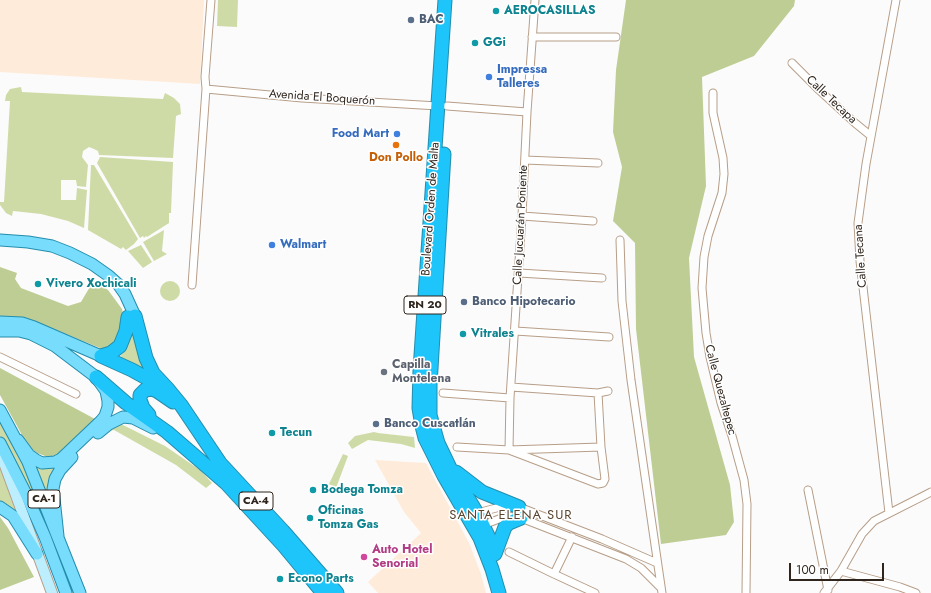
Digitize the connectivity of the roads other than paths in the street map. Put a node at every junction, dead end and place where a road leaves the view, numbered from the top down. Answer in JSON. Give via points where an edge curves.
{"nodes":[{"id":1,"x":211,"y":0,"type":"edge"},
{"id":2,"x":445,"y":0,"type":"edge"},
{"id":3,"x":454,"y":0,"type":"edge"},
{"id":4,"x":535,"y":0,"type":"edge"},
{"id":5,"x":896,"y":0,"type":"edge"},
{"id":6,"x":532,"y":37,"type":"junction"},
{"id":7,"x":616,"y":37,"type":"dead end"},
{"id":8,"x":792,"y":62,"type":"dead end"},
{"id":9,"x":206,"y":89,"type":"junction"},
{"id":10,"x":713,"y":93,"type":"dead end"},
{"id":11,"x":442,"y":106,"type":"junction"},
{"id":12,"x":527,"y":112,"type":"junction"},
{"id":13,"x":871,"y":136,"type":"junction"},
{"id":14,"x":525,"y":160,"type":"junction"},
{"id":15,"x":598,"y":162,"type":"dead end"},
{"id":16,"x":522,"y":216,"type":"junction"},
{"id":17,"x":593,"y":221,"type":"dead end"},
{"id":18,"x":0,"y":240,"type":"edge"},
{"id":19,"x":620,"y":240,"type":"dead end"},
{"id":20,"x":0,"y":248,"type":"edge"},
{"id":21,"x":519,"y":273,"type":"junction"},
{"id":22,"x":602,"y":278,"type":"dead end"},
{"id":23,"x":192,"y":285,"type":"dead end"},
{"id":24,"x":129,"y":310,"type":"junction"},
{"id":25,"x":0,"y":322,"type":"edge"},
{"id":26,"x":515,"y":330,"type":"junction"},
{"id":27,"x":0,"y":331,"type":"edge"},
{"id":28,"x":609,"y":337,"type":"dead end"},
{"id":29,"x":0,"y":356,"type":"edge"},
{"id":30,"x":101,"y":356,"type":"junction"},
{"id":31,"x":96,"y":377,"type":"junction"},
{"id":32,"x":511,"y":388,"type":"junction"},
{"id":33,"x":608,"y":391,"type":"dead end"},
{"id":34,"x":443,"y":393,"type":"dead end"},
{"id":35,"x":598,"y":393,"type":"junction"},
{"id":36,"x":76,"y":394,"type":"dead end"},
{"id":37,"x":510,"y":398,"type":"junction"},
{"id":38,"x":181,"y":405,"type":"junction"},
{"id":39,"x":0,"y":410,"type":"edge"},
{"id":40,"x":195,"y":425,"type":"junction"},
{"id":41,"x":172,"y":437,"type":"junction"},
{"id":42,"x":18,"y":440,"type":"junction"},
{"id":43,"x":0,"y":444,"type":"edge"},
{"id":44,"x":458,"y":447,"type":"dead end"},
{"id":45,"x":601,"y":448,"type":"junction"},
{"id":46,"x":509,"y":450,"type":"junction"},
{"id":47,"x":0,"y":452,"type":"edge"},
{"id":48,"x":450,"y":468,"type":"junction"},
{"id":49,"x":808,"y":490,"type":"dead end"},
{"id":50,"x":931,"y":492,"type":"edge"},
{"id":51,"x":0,"y":507,"type":"edge"},
{"id":52,"x":520,"y":512,"type":"junction"},
{"id":53,"x":889,"y":513,"type":"junction"},
{"id":54,"x":480,"y":519,"type":"junction"},
{"id":55,"x":58,"y":536,"type":"junction"},
{"id":56,"x":572,"y":537,"type":"junction"},
{"id":57,"x":509,"y":552,"type":"dead end"},
{"id":58,"x":38,"y":554,"type":"junction"},
{"id":59,"x":495,"y":554,"type":"junction"},
{"id":60,"x":656,"y":563,"type":"junction"},
{"id":61,"x":841,"y":571,"type":"junction"},
{"id":62,"x":554,"y":574,"type":"junction"},
{"id":63,"x":661,"y":590,"type":"edge"},
{"id":64,"x":826,"y":592,"type":"edge"},
{"id":65,"x":52,"y":593,"type":"edge"},
{"id":66,"x":66,"y":593,"type":"edge"},
{"id":67,"x":80,"y":593,"type":"edge"},
{"id":68,"x":323,"y":593,"type":"edge"},
{"id":69,"x":338,"y":593,"type":"edge"},
{"id":70,"x":499,"y":593,"type":"edge"},
{"id":71,"x":506,"y":593,"type":"edge"},
{"id":72,"x":594,"y":593,"type":"edge"},
{"id":73,"x":746,"y":593,"type":"edge"},
{"id":74,"x":916,"y":593,"type":"edge"}],
"edges":[{"from":1,"to":9,"type":"street"},
{"from":2,"to":11,"type":"highway","name":"Boulevard Orden de Malta","number":"RN 20"},
{"from":3,"to":11,"type":"highway","name":"Boulevard Orden de Malta","number":"RN 20"},
{"from":4,"to":6,"type":"street","name":"Calle Jucuarán Poniente"},
{"from":5,"to":13,"type":"street","name":"Calle Tecana"},
{"from":6,"to":7,"type":"street"},
{"from":6,"to":12,"type":"street","name":"Calle Jucuarán Poniente"},
{"from":8,"to":13,"type":"street","name":"Calle Tecapa"},
{"from":9,"to":11,"type":"street","name":"Avenida El Boquerón","via":[[302,98]]},
{"from":9,"to":23,"type":"street"},
{"from":10,"to":73,"type":"street","name":"Calle Quezaltepec","via":[[712,113],[723,158],[724,174],[722,193],[708,236],[702,288],[710,357],[744,480],[747,504]]},
{"from":11,"to":12,"type":"street","name":"Avenida El Boquerón"},
{"from":11,"to":48,"type":"highway","name":"Boulevard Orden de Malta","number":"RN 20","via":[[430,415],[438,443]]},
{"from":11,"to":70,"type":"highway","name":"Boulevard Orden de Malta","number":"RN 20","via":[[419,408],[425,438],[480,538]]},
{"from":12,"to":14,"type":"street","name":"Calle Jucuarán Poniente"},
{"from":13,"to":53,"type":"street","name":"Calle Tecana","via":[[858,223],[860,261]]},
{"from":14,"to":15,"type":"street"},
{"from":14,"to":16,"type":"street","name":"Calle Jucuarán Poniente"},
{"from":16,"to":17,"type":"street"},
{"from":16,"to":21,"type":"street","name":"Calle Jucuarán Poniente"},
{"from":18,"to":24,"type":"main road","via":[[43,244],[82,258],[118,284]]},
{"from":19,"to":60,"type":"street","via":[[624,319]]},
{"from":20,"to":24,"type":"main road","via":[[49,252],[74,261],[101,276]]},
{"from":21,"to":22,"type":"street"},
{"from":21,"to":26,"type":"street","name":"Calle Jucuarán Poniente"},
{"from":24,"to":30,"type":"highway","via":[[126,331],[120,346],[111,354]]},
{"from":24,"to":38,"type":"highway","via":[[149,367]]},
{"from":25,"to":30,"type":"main road","number":"CA-4","via":[[22,323],[34,327]]},
{"from":26,"to":28,"type":"street"},
{"from":26,"to":32,"type":"street","name":"Calle Jucuarán Poniente"},
{"from":27,"to":31,"type":"main road","number":"CA-4","via":[[19,331],[41,338],[66,353]]},
{"from":29,"to":36,"type":"street"},
{"from":30,"to":38,"type":"highway","number":"CA-4","via":[[153,381]]},
{"from":31,"to":41,"type":"highway","number":"CA-4"},
{"from":31,"to":42,"type":"main road","via":[[106,391],[108,407],[105,416],[61,460],[42,463],[29,455]]},
{"from":32,"to":35,"type":"street"},
{"from":32,"to":37,"type":"street","name":"Calle Jucuarán Poniente"},
{"from":33,"to":35,"type":"street"},
{"from":34,"to":37,"type":"street"},
{"from":35,"to":45,"type":"street"},
{"from":37,"to":46,"type":"street","name":"Calle Jucuarán Poniente"},
{"from":38,"to":40,"type":"highway","number":"CA-4"},
{"from":39,"to":42,"type":"main road","number":"CA-1"},
{"from":40,"to":41,"type":"highway","via":[[162,394],[152,389],[145,390],[140,395],[143,408]]},
{"from":40,"to":69,"type":"highway","number":"CA-4","via":[[220,463]]},
{"from":41,"to":55,"type":"main road","via":[[133,418],[123,417],[104,427],[60,470],[55,479],[53,490]]},
{"from":41,"to":68,"type":"highway","number":"CA-4","via":[[226,483]]},
{"from":42,"to":55,"type":"main road","number":"CA-1"},
{"from":43,"to":66,"type":"main road","number":"CA-1","via":[[39,523]]},
{"from":44,"to":46,"type":"street"},
{"from":45,"to":46,"type":"street"},
{"from":45,"to":46,"type":"street","via":[[605,479],[601,484]]},
{"from":47,"to":58,"type":"street"},
{"from":48,"to":52,"type":"highway","via":[[482,492]]},
{"from":48,"to":54,"type":"highway","name":"Boulevard Orden de Malta","number":"RN 20"},
{"from":49,"to":64,"type":"street"},
{"from":50,"to":53,"type":"street"},
{"from":51,"to":58,"type":"main road","via":[[13,516]]},
{"from":52,"to":54,"type":"street"},
{"from":52,"to":54,"type":"street","via":[[504,506]]},
{"from":52,"to":56,"type":"street"},
{"from":52,"to":59,"type":"highway","via":[[505,528]]},
{"from":52,"to":60,"type":"street","via":[[609,542]]},
{"from":53,"to":61,"type":"street","via":[[874,521],[862,534]]},
{"from":54,"to":59,"type":"highway","name":"Boulevard Orden de Malta","number":"RN 20"},
{"from":55,"to":67,"type":"main road","number":"CA-1"},
{"from":56,"to":62,"type":"street"},
{"from":56,"to":63,"type":"street","via":[[634,563],[647,573]]},
{"from":57,"to":62,"type":"street"},
{"from":58,"to":65,"type":"street"},
{"from":59,"to":71,"type":"highway","name":"Boulevard Orden de Malta","number":"RN 20"},
{"from":60,"to":63,"type":"street"},
{"from":61,"to":64,"type":"street"},
{"from":61,"to":74,"type":"street"},
{"from":62,"to":72,"type":"street"}]}
